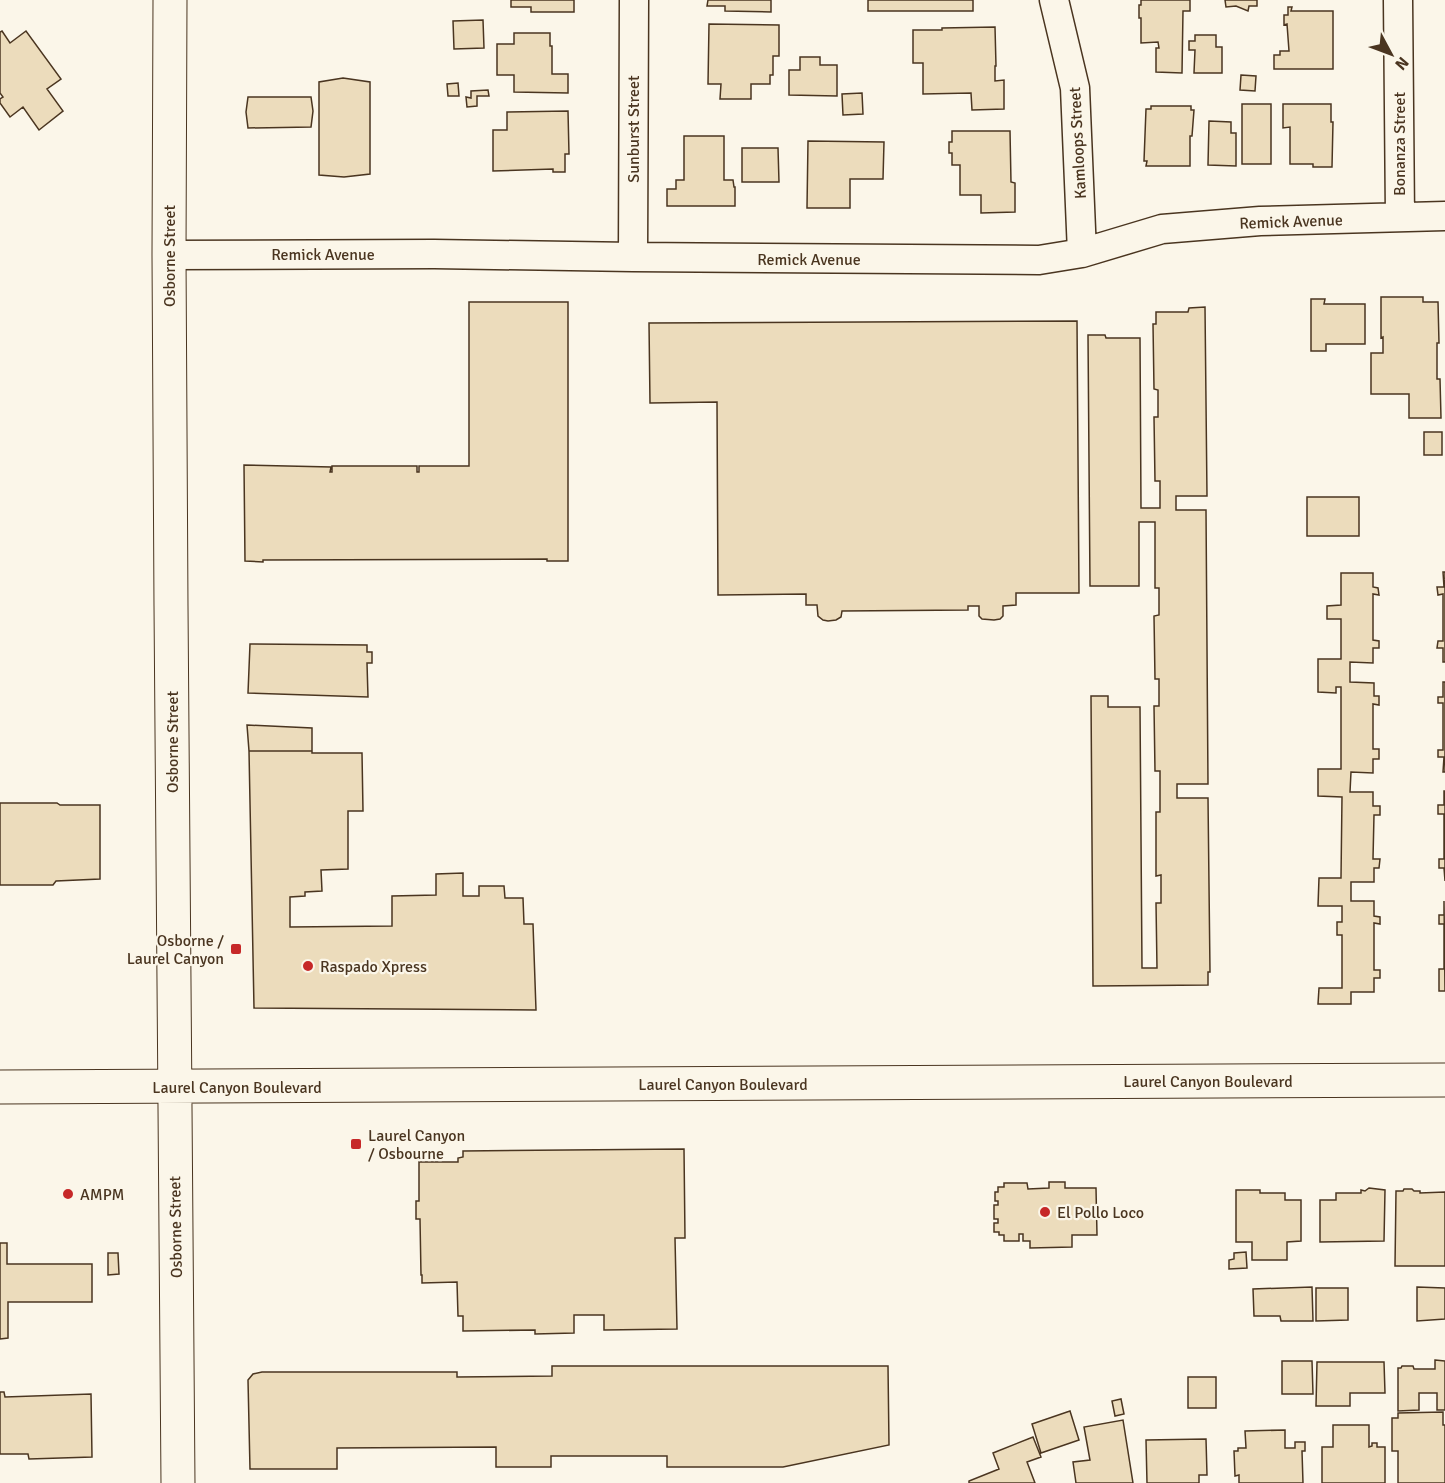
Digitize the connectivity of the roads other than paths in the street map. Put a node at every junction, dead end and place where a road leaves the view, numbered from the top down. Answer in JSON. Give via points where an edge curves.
{"nodes":[{"id":1,"x":170,"y":0,"type":"edge"},
{"id":2,"x":634,"y":0,"type":"edge"},
{"id":3,"x":1054,"y":0,"type":"edge"},
{"id":4,"x":1398,"y":0,"type":"edge"},
{"id":5,"x":1445,"y":216,"type":"edge"},
{"id":6,"x":1400,"y":217,"type":"junction"},
{"id":7,"x":1082,"y":253,"type":"junction"},
{"id":8,"x":169,"y":255,"type":"junction"},
{"id":9,"x":633,"y":258,"type":"junction"},
{"id":10,"x":1445,"y":1080,"type":"edge"},
{"id":11,"x":0,"y":1087,"type":"edge"},
{"id":12,"x":174,"y":1087,"type":"junction"},
{"id":13,"x":178,"y":1483,"type":"edge"}],
"edges":[{"from":1,"to":8,"type":"main road","name":"Osborne Street"},
{"from":2,"to":9,"type":"street","name":"Sunburst Street"},
{"from":3,"to":7,"type":"street","name":"Kamloops Street","via":[[1076,88]]},
{"from":4,"to":6,"type":"street","name":"Bonanza Street"},
{"from":5,"to":6,"type":"street","name":"Remick Avenue"},
{"from":6,"to":7,"type":"street","name":"Remick Avenue","via":[[1260,221],[1162,229]]},
{"from":7,"to":9,"type":"street","name":"Remick Avenue","via":[[1039,260]]},
{"from":8,"to":9,"type":"street","name":"Remick Avenue"},
{"from":8,"to":12,"type":"main road","name":"Osborne Street"},
{"from":10,"to":12,"type":"main road","name":"Laurel Canyon Boulevard"},
{"from":11,"to":12,"type":"main road","name":"Laurel Canyon Boulevard"},
{"from":12,"to":13,"type":"main road","name":"Osborne Street"}]}
